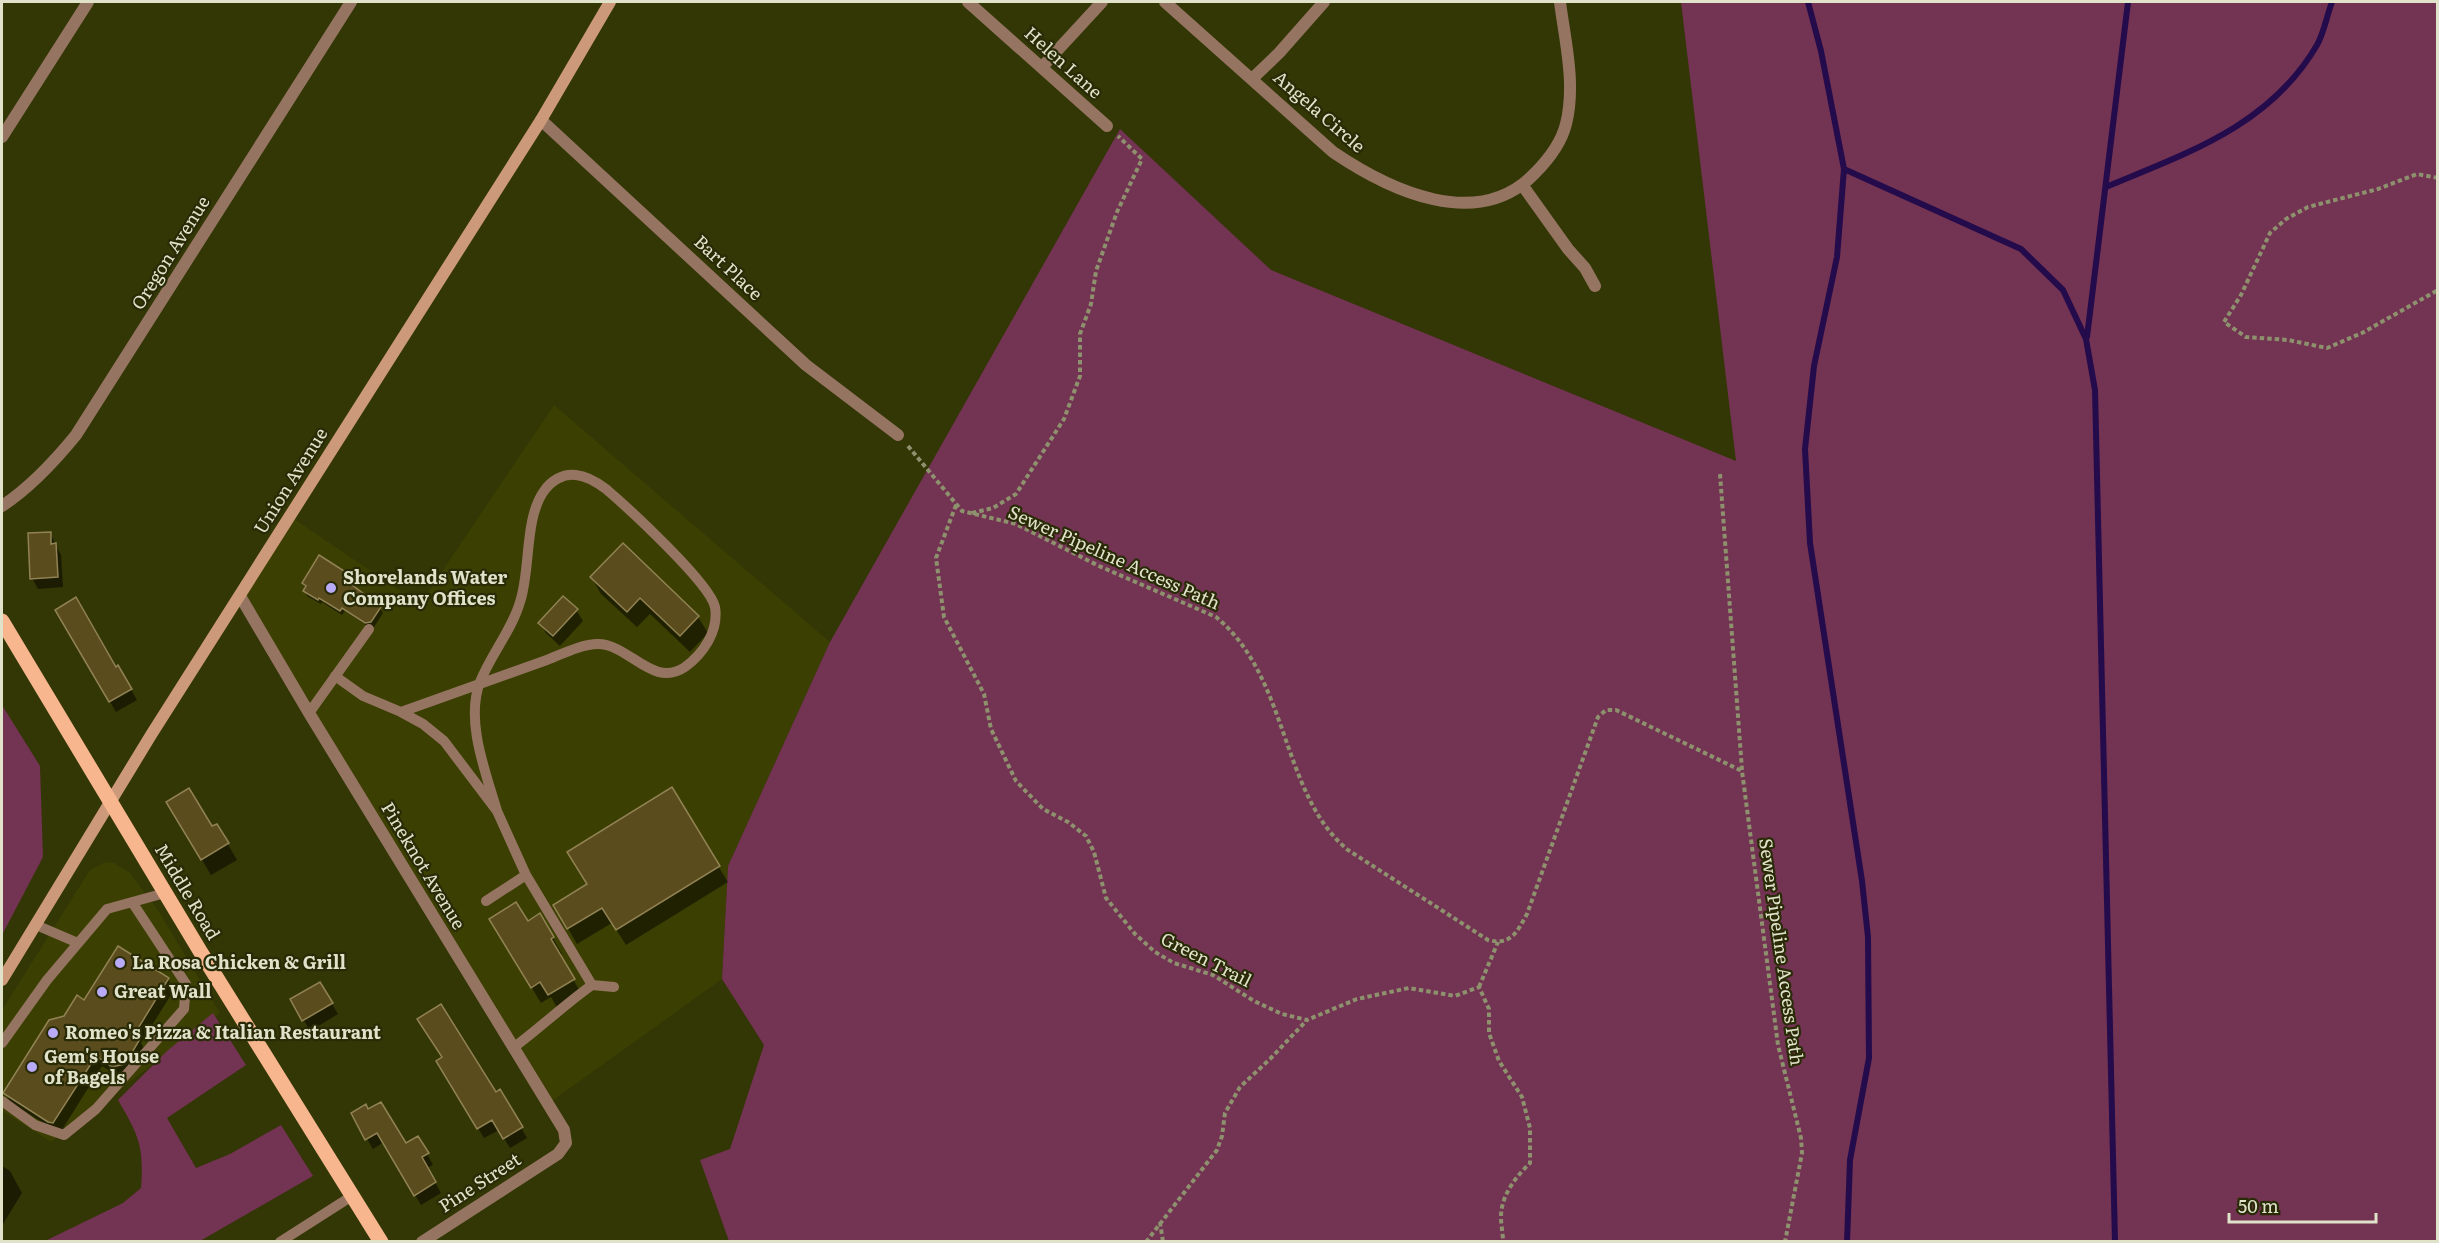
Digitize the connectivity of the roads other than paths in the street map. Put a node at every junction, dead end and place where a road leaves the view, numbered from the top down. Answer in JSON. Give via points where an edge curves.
{"nodes":[{"id":1,"x":88,"y":2,"type":"edge"},
{"id":2,"x":351,"y":2,"type":"edge"},
{"id":3,"x":610,"y":2,"type":"edge"},
{"id":4,"x":968,"y":2,"type":"edge"},
{"id":5,"x":1102,"y":2,"type":"edge"},
{"id":6,"x":1165,"y":2,"type":"edge"},
{"id":7,"x":1324,"y":2,"type":"edge"},
{"id":8,"x":1560,"y":2,"type":"edge"},
{"id":9,"x":1042,"y":67,"type":"junction"},
{"id":10,"x":1253,"y":78,"type":"junction"},
{"id":11,"x":541,"y":120,"type":"junction"},
{"id":12,"x":1107,"y":126,"type":"road end"},
{"id":13,"x":2,"y":137,"type":"edge"},
{"id":14,"x":1523,"y":186,"type":"junction"},
{"id":15,"x":1595,"y":286,"type":"dead end"},
{"id":16,"x":898,"y":435,"type":"road end"},
{"id":17,"x":2,"y":506,"type":"edge"},
{"id":18,"x":240,"y":596,"type":"junction"},
{"id":19,"x":2,"y":621,"type":"edge"},
{"id":20,"x":369,"y":629,"type":"dead end"},
{"id":21,"x":335,"y":676,"type":"junction"},
{"id":22,"x":479,"y":684,"type":"junction"},
{"id":23,"x":401,"y":712,"type":"junction"},
{"id":24,"x":309,"y":713,"type":"junction"},
{"id":25,"x":111,"y":803,"type":"junction"},
{"id":26,"x":497,"y":811,"type":"junction"},
{"id":27,"x":526,"y":875,"type":"junction"},
{"id":28,"x":165,"y":893,"type":"junction"},
{"id":29,"x":486,"y":901,"type":"dead end"},
{"id":30,"x":132,"y":902,"type":"junction"},
{"id":31,"x":36,"y":925,"type":"junction"},
{"id":32,"x":78,"y":943,"type":"junction"},
{"id":33,"x":2,"y":980,"type":"edge"},
{"id":34,"x":592,"y":985,"type":"junction"},
{"id":35,"x":614,"y":987,"type":"dead end"},
{"id":36,"x":2,"y":1042,"type":"edge"},
{"id":37,"x":513,"y":1048,"type":"junction"},
{"id":38,"x":2,"y":1101,"type":"edge"},
{"id":39,"x":558,"y":1154,"type":"joint"},
{"id":40,"x":352,"y":1196,"type":"junction"},
{"id":41,"x":280,"y":1242,"type":"edge"},
{"id":42,"x":381,"y":1242,"type":"edge"},
{"id":43,"x":422,"y":1242,"type":"edge"}],
"edges":[{"from":1,"to":13,"type":"street"},
{"from":2,"to":17,"type":"street","name":"Oregon Avenue","via":[[76,435],[54,463]]},
{"from":3,"to":11,"type":"street","name":"Union Avenue"},
{"from":4,"to":9,"type":"street","name":"Helen Lane"},
{"from":5,"to":9,"type":"street"},
{"from":6,"to":10,"type":"street","name":"Angela Circle"},
{"from":7,"to":10,"type":"street"},
{"from":8,"to":14,"type":"street","name":"Angela Circle","via":[[1570,90],[1566,124],[1551,157]]},
{"from":9,"to":12,"type":"street","name":"Helen Lane"},
{"from":10,"to":14,"type":"street","name":"Angela Circle","via":[[1333,152],[1360,171],[1426,199],[1480,202]]},
{"from":11,"to":16,"type":"street","name":"Bart Place","via":[[806,365]]},
{"from":11,"to":18,"type":"street","name":"Union Avenue"},
{"from":14,"to":15,"type":"street"},
{"from":18,"to":24,"type":"street","name":"Pineknot Avenue"},
{"from":18,"to":25,"type":"street","name":"Union Avenue"},
{"from":19,"to":25,"type":"main road","name":"Middle Road"},
{"from":20,"to":21,"type":"lane"},
{"from":21,"to":23,"type":"lane","via":[[363,696]]},
{"from":21,"to":24,"type":"lane"},
{"from":22,"to":22,"type":"lane","via":[[597,644],[623,652],[656,672],[676,672],[696,658],[711,637],[716,610],[710,595],[686,568],[605,489],[586,478],[558,478],[537,505],[521,601]]},
{"from":22,"to":23,"type":"lane"},
{"from":22,"to":26,"type":"lane","via":[[475,714],[478,744]]},
{"from":23,"to":26,"type":"lane","via":[[444,741]]},
{"from":24,"to":37,"type":"street","name":"Pineknot Avenue"},
{"from":25,"to":28,"type":"main road","name":"Middle Road"},
{"from":25,"to":31,"type":"street","name":"Union Avenue"},
{"from":26,"to":27,"type":"lane"},
{"from":27,"to":29,"type":"lane"},
{"from":27,"to":34,"type":"lane"},
{"from":28,"to":30,"type":"lane"},
{"from":28,"to":40,"type":"main road","name":"Middle Road"},
{"from":30,"to":32,"type":"lane","via":[[107,909]]},
{"from":30,"to":38,"type":"lane","via":[[186,984],[184,1009],[96,1109],[64,1136],[35,1125]]},
{"from":31,"to":32,"type":"lane"},
{"from":31,"to":33,"type":"street","name":"Union Avenue"},
{"from":32,"to":36,"type":"lane"},
{"from":34,"to":35,"type":"lane"},
{"from":34,"to":37,"type":"lane"},
{"from":37,"to":39,"type":"street","name":"Pineknot Avenue","via":[[564,1130],[566,1143]]},
{"from":39,"to":43,"type":"street","name":"Pine Street"},
{"from":40,"to":41,"type":"lane"},
{"from":40,"to":42,"type":"main road","name":"Middle Road"}]}
